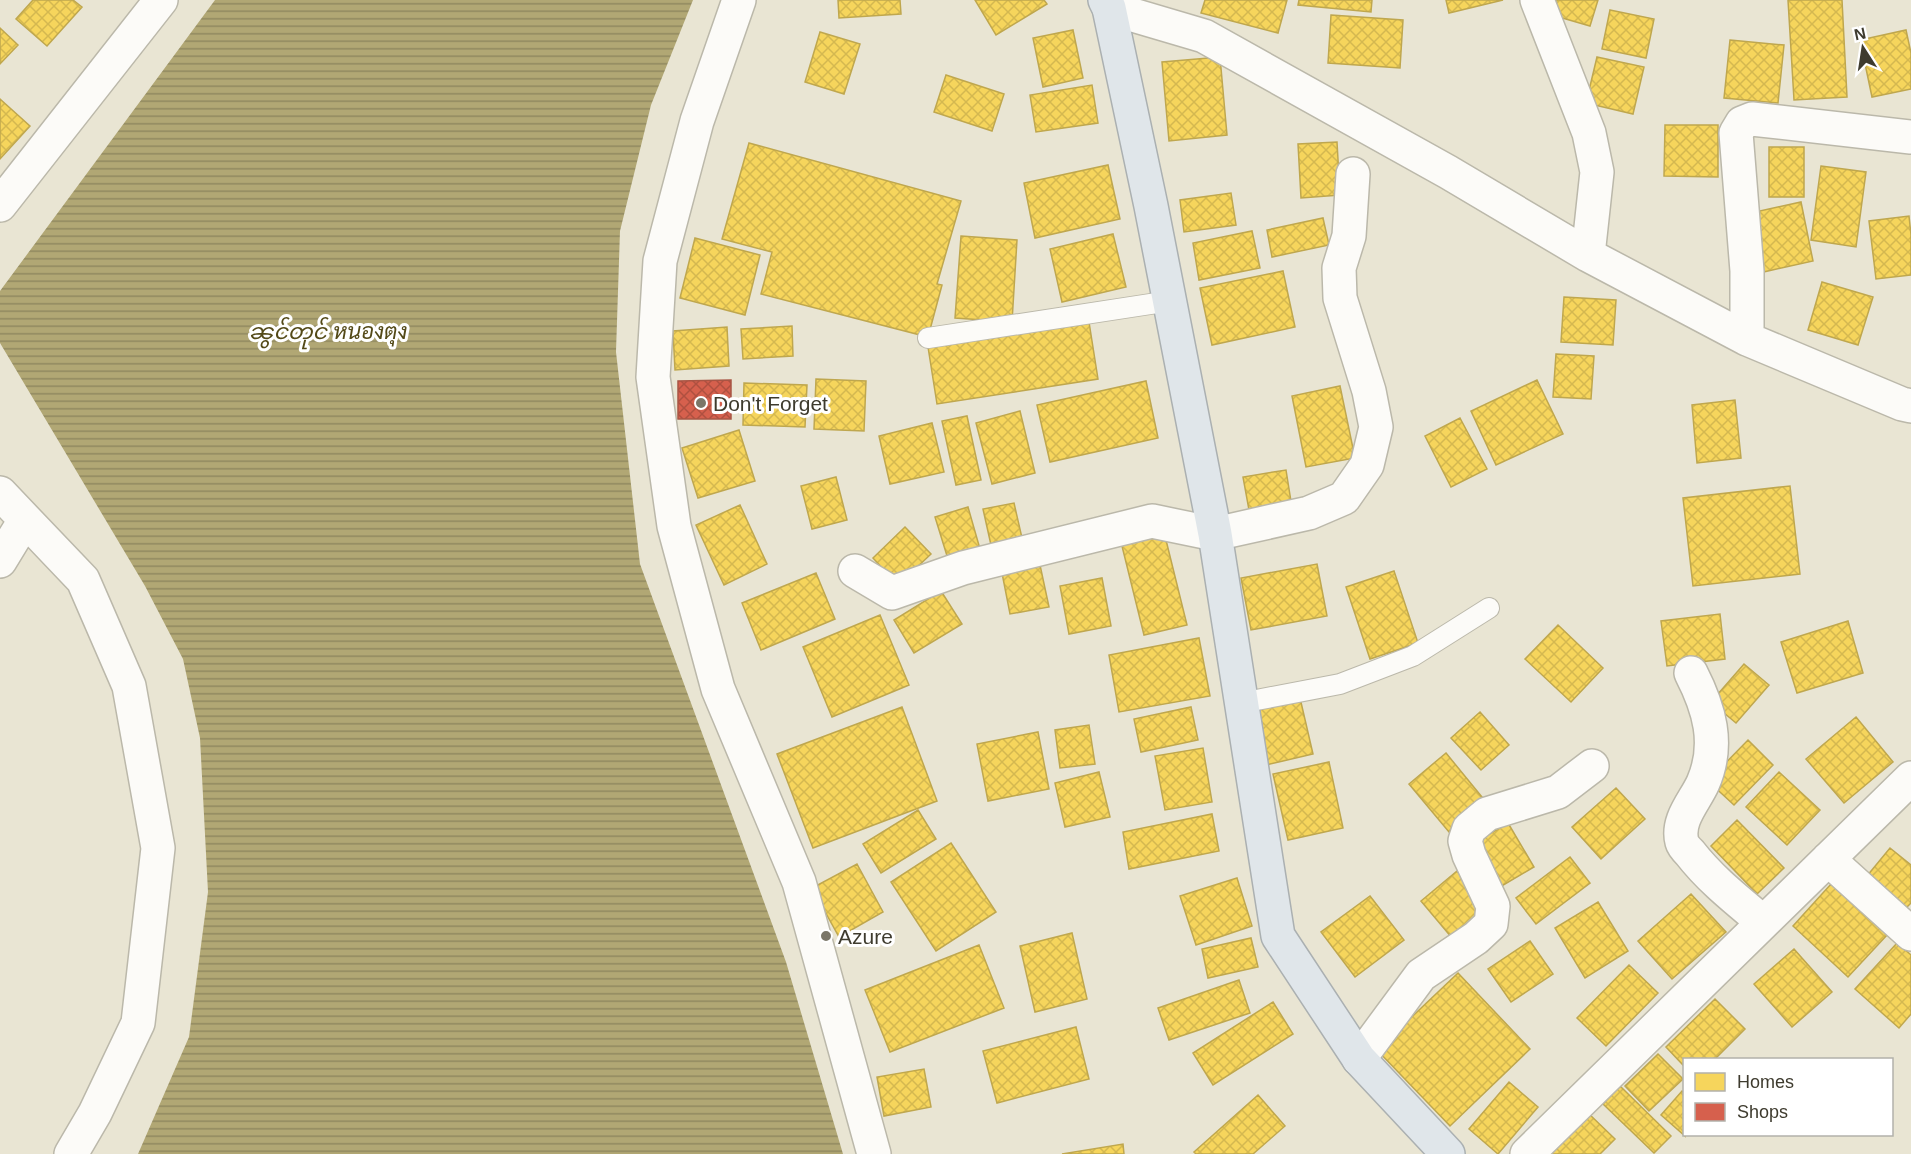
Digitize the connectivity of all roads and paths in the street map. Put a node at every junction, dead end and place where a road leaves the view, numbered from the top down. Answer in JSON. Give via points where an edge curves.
{"nodes":[{"id":1,"x":161,"y":0,"type":"edge"},
{"id":2,"x":739,"y":0,"type":"edge"},
{"id":3,"x":1537,"y":0,"type":"edge"},
{"id":4,"x":1107,"y":4,"type":"edge"},
{"id":5,"x":1911,"y":137,"type":"edge"},
{"id":6,"x":1353,"y":174,"type":"dead end"},
{"id":7,"x":0,"y":205,"type":"edge"},
{"id":8,"x":1588,"y":255,"type":"junction"},
{"id":9,"x":1170,"y":301,"type":"junction"},
{"id":10,"x":928,"y":338,"type":"dead end"},
{"id":11,"x":1747,"y":339,"type":"junction"},
{"id":12,"x":1911,"y":406,"type":"edge"},
{"id":13,"x":0,"y":493,"type":"edge"},
{"id":14,"x":25,"y":520,"type":"junction"},
{"id":15,"x":1215,"y":534,"type":"junction"},
{"id":16,"x":0,"y":561,"type":"edge"},
{"id":17,"x":855,"y":571,"type":"dead end"},
{"id":18,"x":1490,"y":608,"type":"dead end"},
{"id":19,"x":1691,"y":673,"type":"dead end"},
{"id":20,"x":1241,"y":703,"type":"junction"},
{"id":21,"x":1592,"y":766,"type":"dead end"},
{"id":22,"x":1911,"y":778,"type":"edge"},
{"id":23,"x":1828,"y":859,"type":"junction"},
{"id":24,"x":1763,"y":922,"type":"junction"},
{"id":25,"x":1911,"y":934,"type":"edge"},
{"id":26,"x":1359,"y":1059,"type":"junction"},
{"id":27,"x":71,"y":1154,"type":"edge"},
{"id":28,"x":874,"y":1154,"type":"edge"},
{"id":29,"x":1448,"y":1154,"type":"edge"},
{"id":30,"x":1527,"y":1154,"type":"edge"}],
"edges":[{"from":1,"to":7,"type":"street"},
{"from":2,"to":28,"type":"street","via":[[697,121],[660,261],[653,377],[674,526],[718,689],[799,882]]},
{"from":3,"to":8,"type":"street","via":[[1589,133],[1597,172]]},
{"from":4,"to":8,"type":"street","via":[[1204,36]]},
{"from":4,"to":9,"type":"highway"},
{"from":5,"to":11,"type":"street","via":[[1752,119],[1742,123],[1736,132],[1747,272]]},
{"from":6,"to":15,"type":"street","via":[[1349,236],[1339,268],[1340,298],[1376,427],[1367,465],[1344,498],[1309,513]]},
{"from":8,"to":11,"type":"street"},
{"from":9,"to":10,"type":"lane"},
{"from":9,"to":15,"type":"highway"},
{"from":11,"to":12,"type":"street"},
{"from":13,"to":14,"type":"street"},
{"from":14,"to":16,"type":"street"},
{"from":14,"to":27,"type":"street","via":[[83,579],[129,686],[158,848],[138,1023]]},
{"from":15,"to":17,"type":"street","via":[[1152,521],[963,568],[892,593]]},
{"from":15,"to":20,"type":"highway"},
{"from":18,"to":20,"type":"lane","via":[[1413,656],[1340,684]]},
{"from":19,"to":24,"type":"street","via":[[1708,714],[1711,758],[1681,825],[1682,843],[1705,873]]},
{"from":20,"to":26,"type":"highway","via":[[1278,936]]},
{"from":21,"to":26,"type":"street","via":[[1558,792],[1487,814],[1469,829],[1465,841],[1493,906],[1491,924],[1421,975]]},
{"from":22,"to":23,"type":"street"},
{"from":23,"to":24,"type":"street"},
{"from":23,"to":25,"type":"street"},
{"from":24,"to":30,"type":"street"},
{"from":26,"to":29,"type":"highway"}]}
